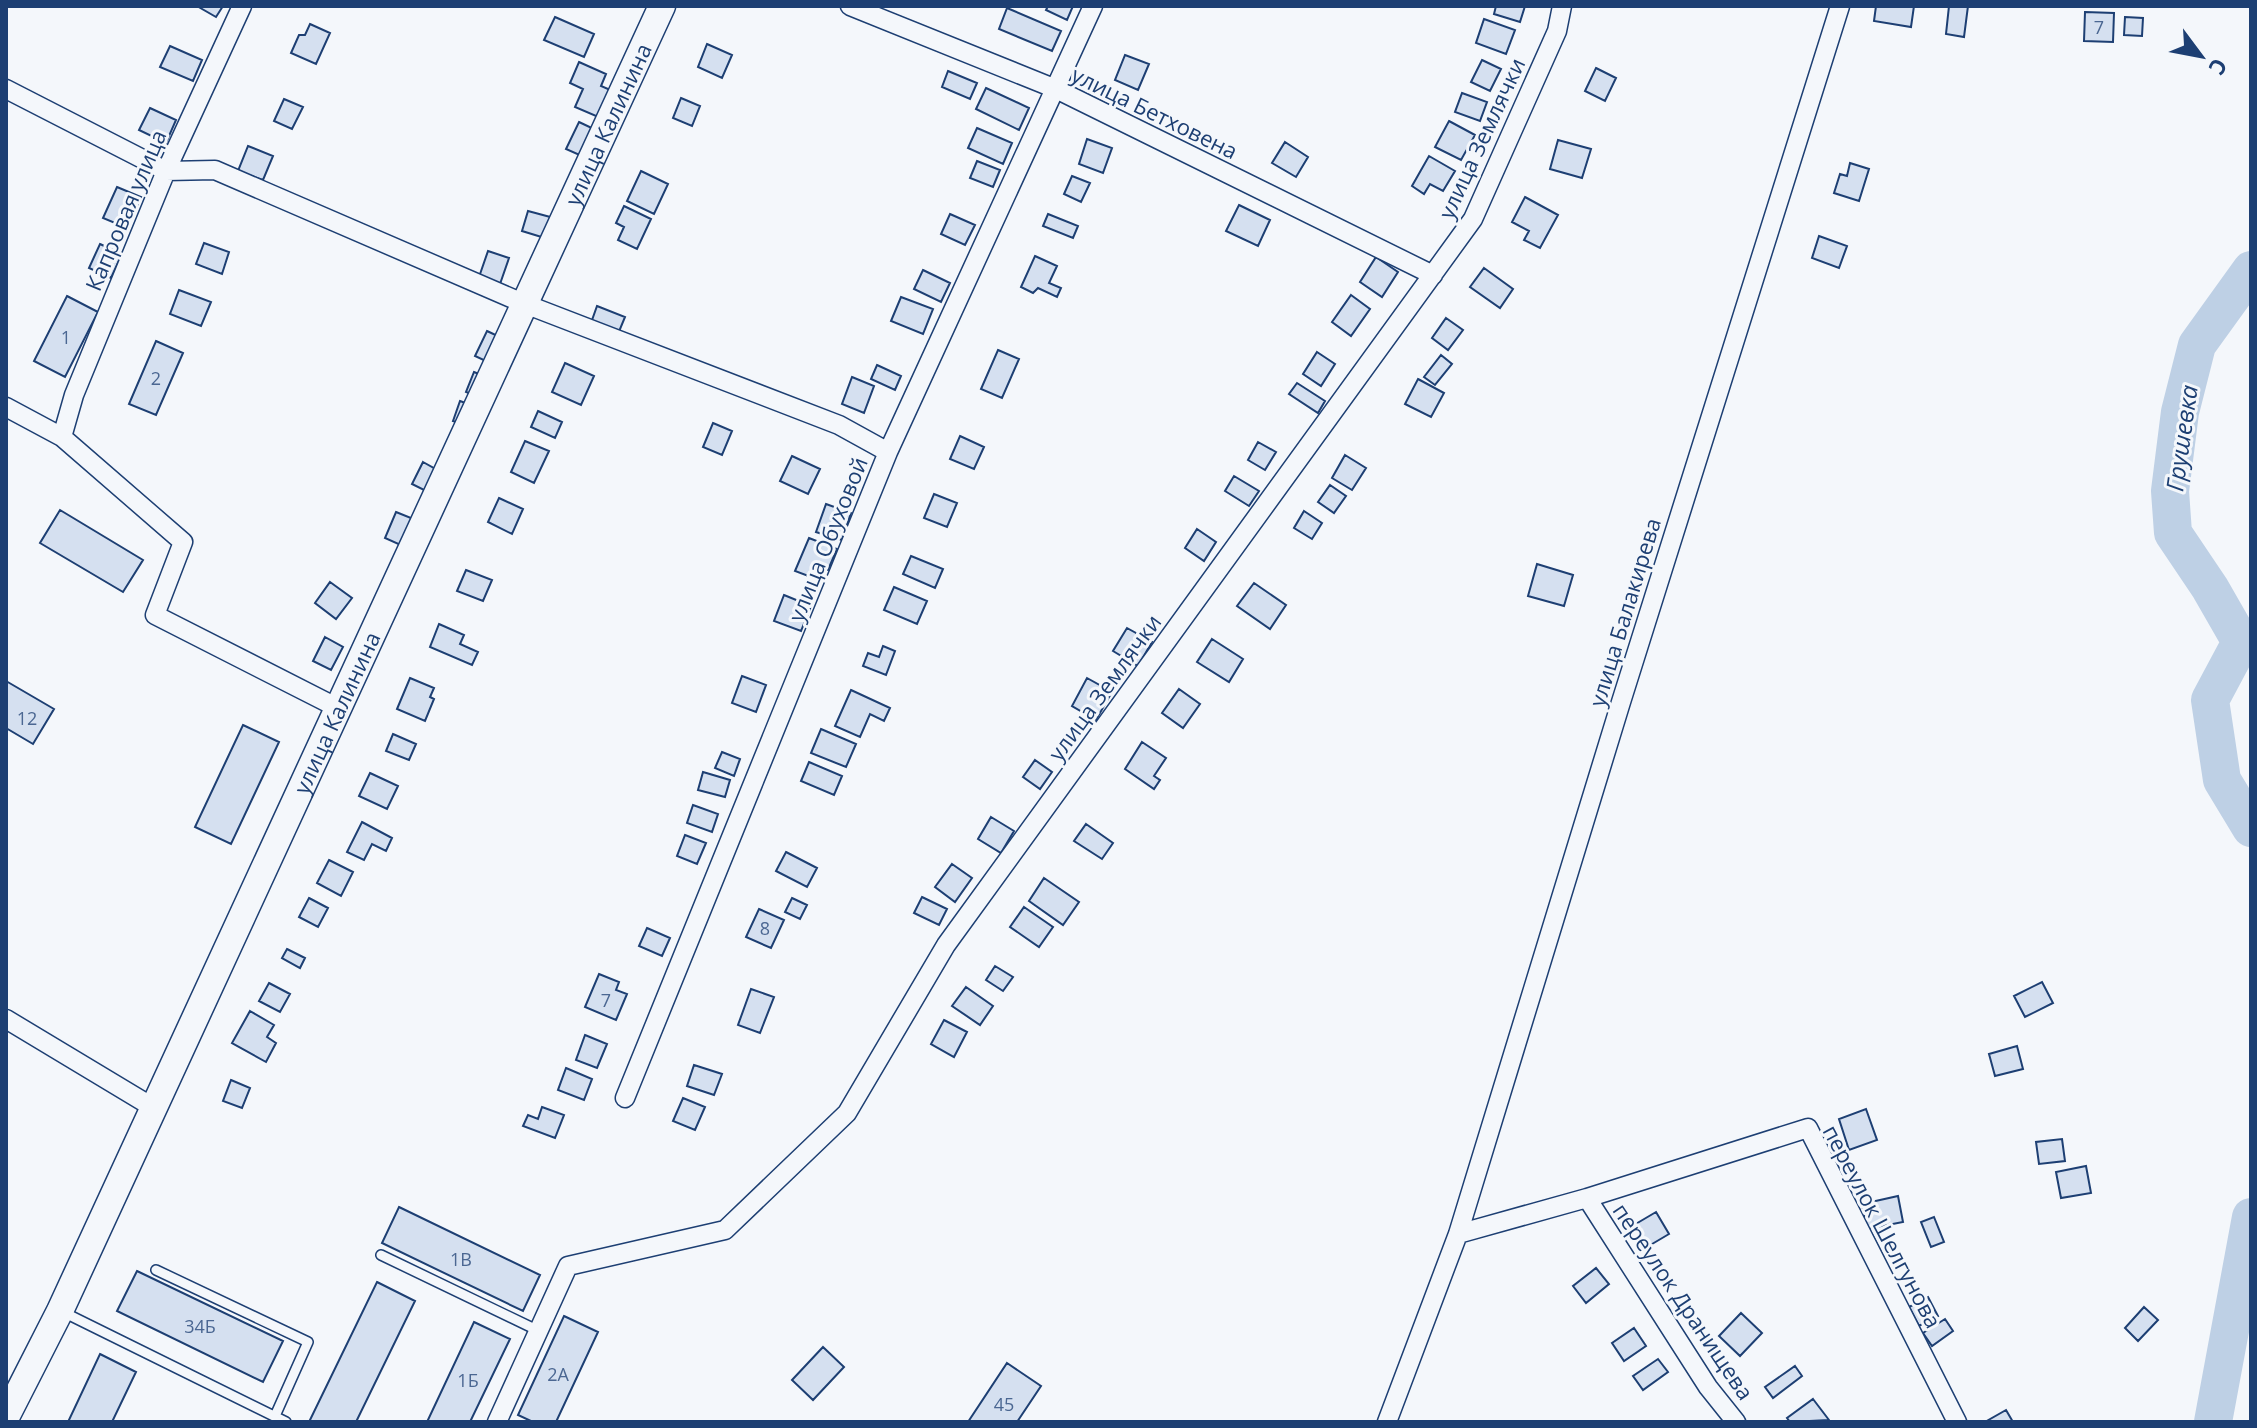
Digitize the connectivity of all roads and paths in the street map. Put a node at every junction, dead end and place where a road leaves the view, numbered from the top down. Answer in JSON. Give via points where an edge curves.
{"nodes":[{"id":1,"x":242,"y":6,"type":"edge"},
{"id":2,"x":662,"y":6,"type":"edge"},
{"id":3,"x":850,"y":6,"type":"edge"},
{"id":4,"x":1093,"y":6,"type":"edge"},
{"id":5,"x":1562,"y":6,"type":"edge"},
{"id":6,"x":1840,"y":6,"type":"edge"},
{"id":7,"x":6,"y":89,"type":"edge"},
{"id":8,"x":1056,"y":89,"type":"junction"},
{"id":9,"x":166,"y":171,"type":"junction"},
{"id":10,"x":1433,"y":275,"type":"junction"},
{"id":11,"x":525,"y":304,"type":"junction"},
{"id":12,"x":6,"y":407,"type":"edge"},
{"id":13,"x":62,"y":437,"type":"junction"},
{"id":14,"x":888,"y":452,"type":"junction"},
{"id":15,"x":338,"y":708,"type":"junction"},
{"id":16,"x":6,"y":1019,"type":"edge"},
{"id":17,"x":625,"y":1098,"type":"dead end"},
{"id":18,"x":154,"y":1108,"type":"junction"},
{"id":19,"x":1587,"y":1198,"type":"junction"},
{"id":20,"x":1458,"y":1234,"type":"junction"},
{"id":21,"x":381,"y":1255,"type":"dead end"},
{"id":22,"x":156,"y":1270,"type":"dead end"},
{"id":23,"x":60,"y":1311,"type":"junction"},
{"id":24,"x":539,"y":1331,"type":"junction"},
{"id":25,"x":275,"y":1416,"type":"junction"},
{"id":26,"x":6,"y":1417,"type":"edge"},
{"id":27,"x":286,"y":1422,"type":"edge"},
{"id":28,"x":497,"y":1422,"type":"edge"},
{"id":29,"x":1387,"y":1422,"type":"edge"},
{"id":30,"x":1736,"y":1422,"type":"edge"},
{"id":31,"x":1957,"y":1422,"type":"edge"}],
"edges":[{"from":1,"to":9,"type":"street","name":"Капровая улица"},
{"from":2,"to":11,"type":"street","name":"улица Калинина"},
{"from":3,"to":8,"type":"street","name":"улица Бетховена"},
{"from":4,"to":8,"type":"street","name":"улица Обуховой"},
{"from":5,"to":10,"type":"street","name":"улица Землячки","via":[[1557,31],[1473,219]]},
{"from":6,"to":20,"type":"street","name":"улица Балакирева"},
{"from":7,"to":9,"type":"street"},
{"from":8,"to":10,"type":"street","name":"улица Бетховена"},
{"from":8,"to":14,"type":"street","name":"улица Обуховой"},
{"from":9,"to":11,"type":"street","via":[[215,170]]},
{"from":9,"to":13,"type":"street","name":"Капровая улица","via":[[74,395]]},
{"from":10,"to":24,"type":"street","name":"улица Землячки","via":[[946,945],[847,1113],[725,1230],[568,1266]]},
{"from":11,"to":14,"type":"street","via":[[839,425]]},
{"from":11,"to":15,"type":"street","name":"улица Калинина"},
{"from":12,"to":13,"type":"street"},
{"from":13,"to":15,"type":"street","via":[[183,542],[155,615]]},
{"from":14,"to":17,"type":"street","name":"улица Обуховой"},
{"from":15,"to":18,"type":"street","name":"улица Калинина"},
{"from":16,"to":18,"type":"street"},
{"from":18,"to":23,"type":"street","name":"улица Калинина"},
{"from":19,"to":20,"type":"street","name":"переулок Дранищева"},
{"from":19,"to":30,"type":"street","name":"переулок Дранищева"},
{"from":19,"to":31,"type":"street","name":"переулок Шелгунова","via":[[1808,1128]]},
{"from":20,"to":29,"type":"street","name":"улица Балакирева"},
{"from":21,"to":24,"type":"lane"},
{"from":22,"to":25,"type":"lane","via":[[308,1342]]},
{"from":23,"to":25,"type":"lane"},
{"from":23,"to":26,"type":"street","name":"улица Калинина"},
{"from":24,"to":28,"type":"street"},
{"from":25,"to":27,"type":"lane"}]}
